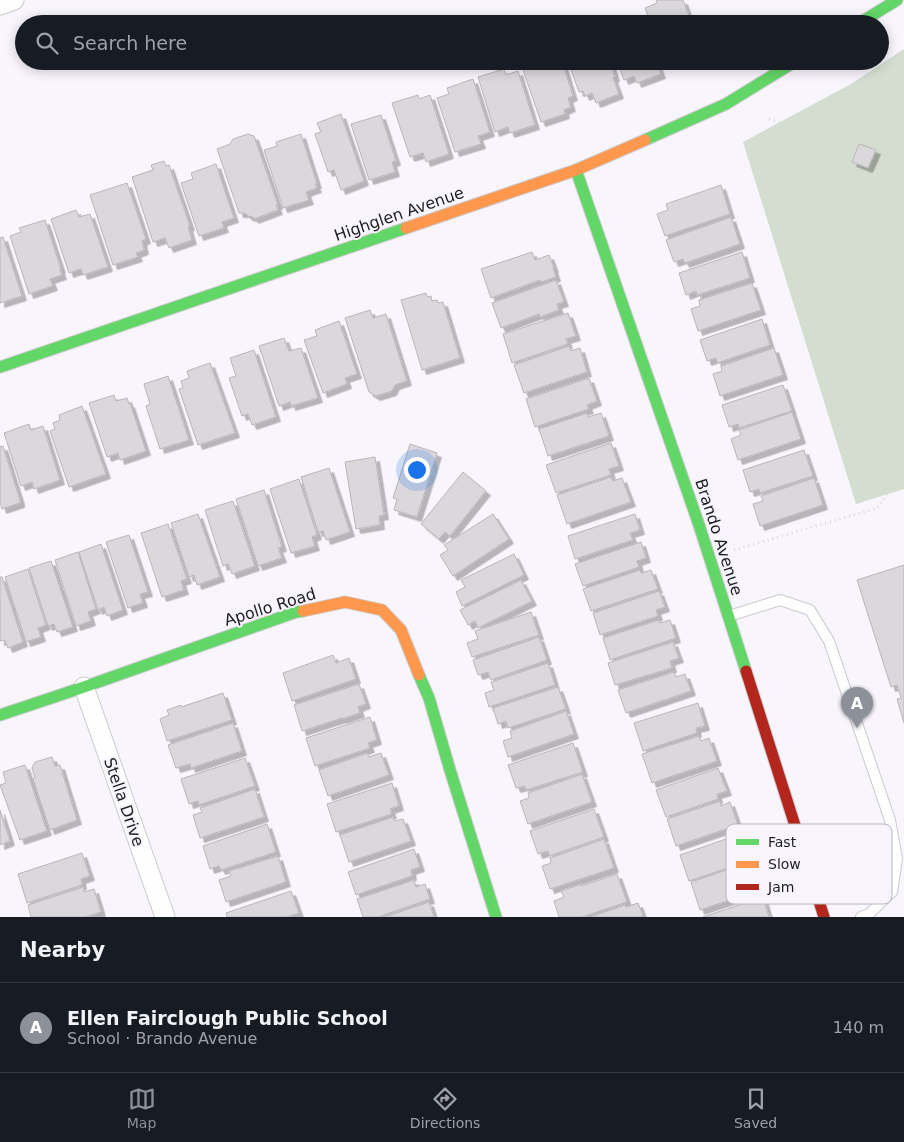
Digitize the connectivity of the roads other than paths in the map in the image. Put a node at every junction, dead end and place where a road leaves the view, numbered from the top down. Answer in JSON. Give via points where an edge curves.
{"nodes":[{"id":1,"x":14,"y":0,"type":"edge"},
{"id":2,"x":897,"y":0,"type":"edge"},
{"id":3,"x":0,"y":4,"type":"edge"},
{"id":4,"x":873,"y":15,"type":"edge"},
{"id":5,"x":781,"y":70,"type":"edge"},
{"id":6,"x":576,"y":170,"type":"junction"},
{"id":7,"x":0,"y":367,"type":"edge"},
{"id":8,"x":728,"y":616,"type":"junction"},
{"id":9,"x":84,"y":687,"type":"junction"},
{"id":10,"x":0,"y":715,"type":"edge"},
{"id":11,"x":794,"y":824,"type":"edge"},
{"id":12,"x":891,"y":824,"type":"edge"},
{"id":13,"x":892,"y":831,"type":"edge"},
{"id":14,"x":892,"y":892,"type":"edge"},
{"id":15,"x":820,"y":904,"type":"edge"},
{"id":16,"x":879,"y":904,"type":"edge"},
{"id":17,"x":165,"y":917,"type":"edge"},
{"id":18,"x":496,"y":917,"type":"edge"},
{"id":19,"x":824,"y":917,"type":"edge"},
{"id":20,"x":861,"y":917,"type":"edge"}],
"edges":[{"from":1,"to":3,"type":"street"},
{"from":2,"to":4,"type":"street"},
{"from":5,"to":6,"type":"street","name":"Highglen Avenue","via":[[726,104]]},
{"from":6,"to":7,"type":"street","name":"Highglen Avenue"},
{"from":6,"to":8,"type":"street","name":"Brando Avenue"},
{"from":8,"to":11,"type":"street","name":"Brando Avenue"},
{"from":8,"to":12,"type":"lane","via":[[780,600],[810,610],[829,641]]},
{"from":9,"to":10,"type":"street","name":"Apollo Road"},
{"from":9,"to":17,"type":"street","name":"Stella Drive"},
{"from":9,"to":18,"type":"street","name":"Apollo Road","via":[[296,612],[345,602],[382,610],[401,630],[429,698]]},
{"from":13,"to":14,"type":"lane","via":[[897,859]]},
{"from":15,"to":19,"type":"street","name":"Brando Avenue"},
{"from":16,"to":20,"type":"lane"}]}
